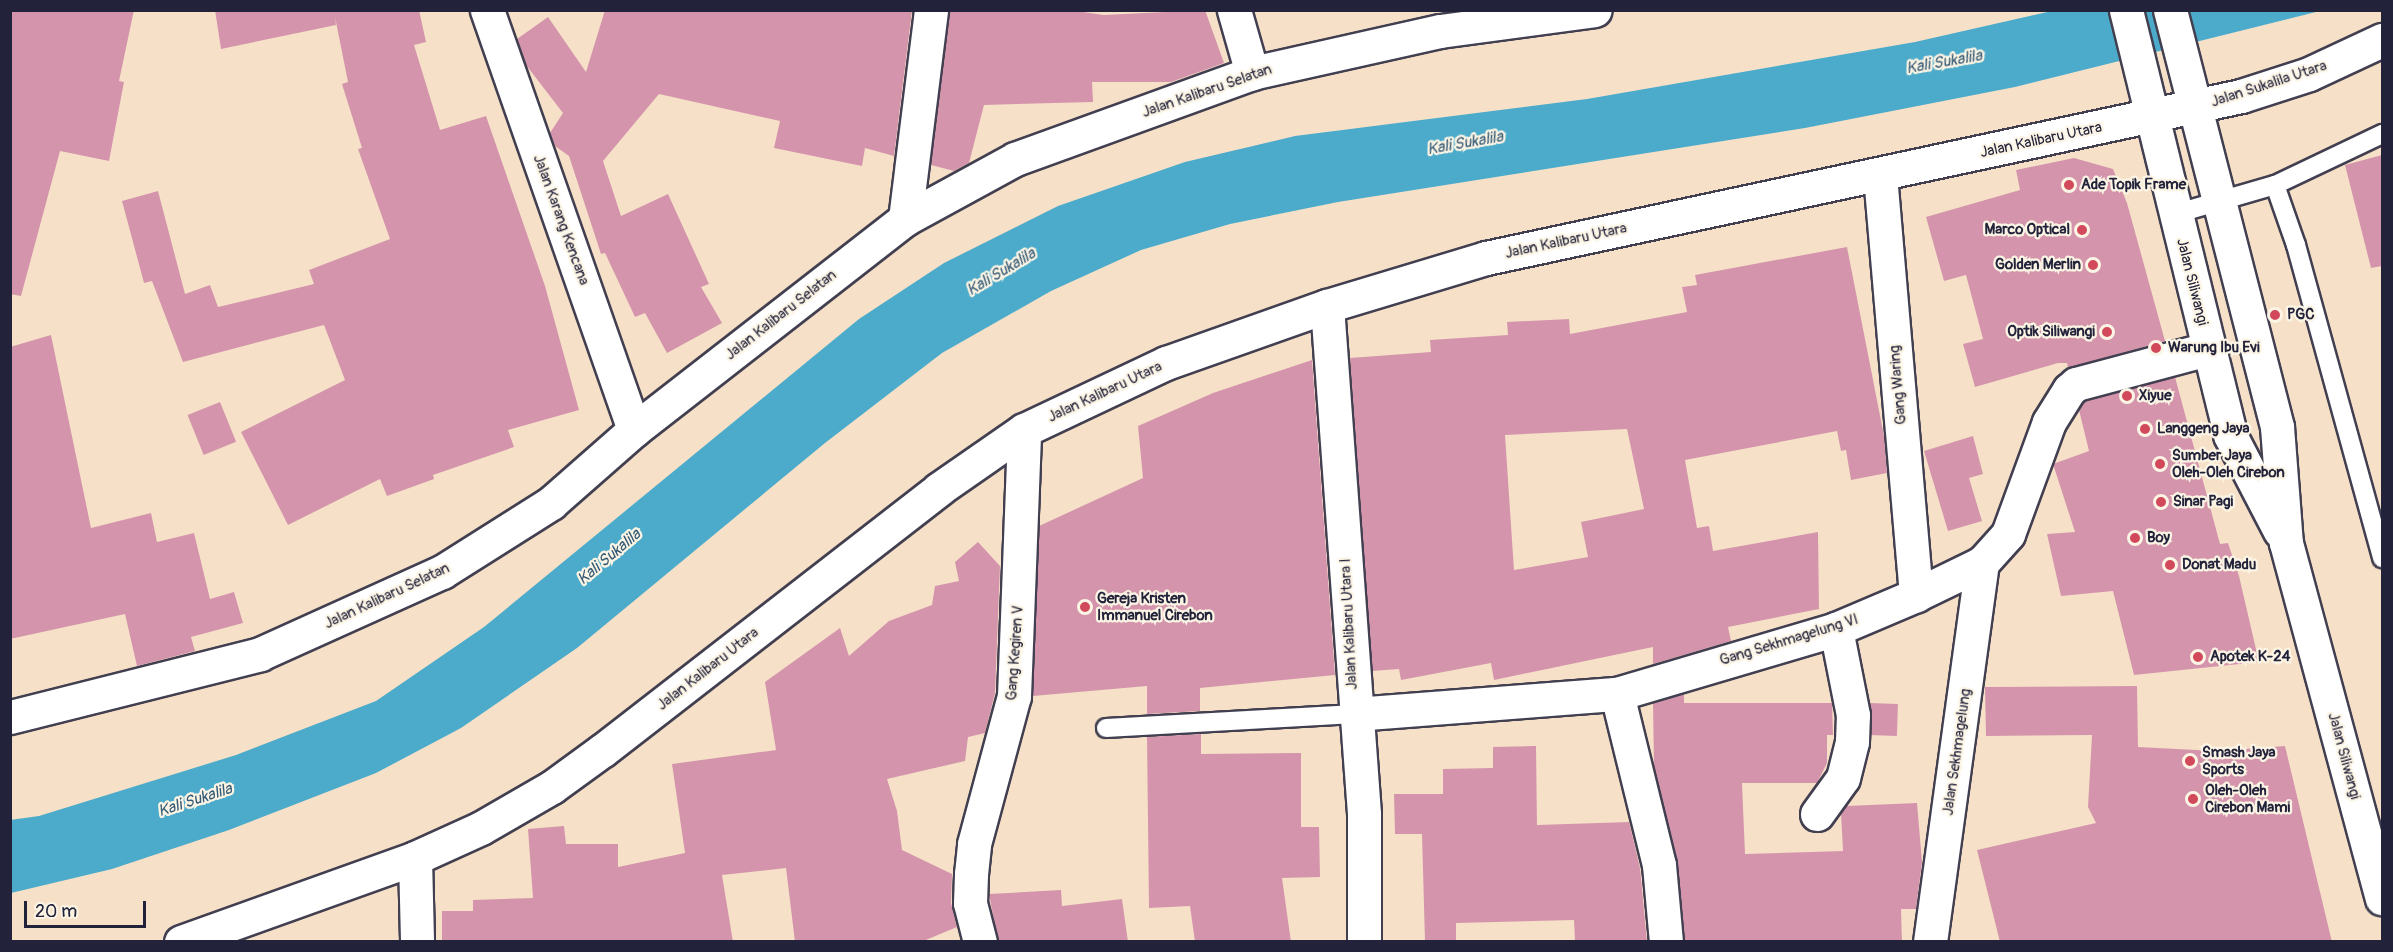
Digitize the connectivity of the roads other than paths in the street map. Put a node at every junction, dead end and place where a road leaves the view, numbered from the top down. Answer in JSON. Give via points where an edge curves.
{"nodes":[{"id":1,"x":487,"y":10,"type":"edge"},
{"id":2,"x":931,"y":10,"type":"edge"},
{"id":3,"x":1234,"y":10,"type":"edge"},
{"id":4,"x":2126,"y":10,"type":"edge"},
{"id":5,"x":2170,"y":10,"type":"edge"},
{"id":6,"x":1591,"y":11,"type":"edge"},
{"id":7,"x":2382,"y":40,"type":"edge"},
{"id":8,"x":1252,"y":73,"type":"junction"},
{"id":9,"x":2192,"y":97,"type":"junction"},
{"id":10,"x":2149,"y":106,"type":"junction"},
{"id":11,"x":2382,"y":134,"type":"edge"},
{"id":12,"x":1880,"y":175,"type":"junction"},
{"id":13,"x":2275,"y":184,"type":"junction"},
{"id":14,"x":2219,"y":200,"type":"junction"},
{"id":15,"x":2175,"y":214,"type":"junction"},
{"id":16,"x":905,"y":219,"type":"junction"},
{"id":17,"x":1327,"y":306,"type":"junction"},
{"id":18,"x":2208,"y":349,"type":"junction"},
{"id":19,"x":634,"y":430,"type":"junction"},
{"id":20,"x":1024,"y":430,"type":"junction"},
{"id":21,"x":2286,"y":543,"type":"junction"},
{"id":22,"x":2382,"y":558,"type":"edge"},
{"id":23,"x":1983,"y":563,"type":"junction"},
{"id":24,"x":1916,"y":595,"type":"junction"},
{"id":25,"x":1836,"y":629,"type":"junction"},
{"id":26,"x":1617,"y":694,"type":"junction"},
{"id":27,"x":1355,"y":714,"type":"junction"},
{"id":28,"x":10,"y":717,"type":"edge"},
{"id":29,"x":1106,"y":728,"type":"dead end"},
{"id":30,"x":1817,"y":814,"type":"dead end"},
{"id":31,"x":2374,"y":831,"type":"edge"},
{"id":32,"x":415,"y":858,"type":"junction"},
{"id":33,"x":2382,"y":898,"type":"edge"},
{"id":34,"x":181,"y":942,"type":"edge"},
{"id":35,"x":417,"y":942,"type":"edge"},
{"id":36,"x":980,"y":942,"type":"edge"},
{"id":37,"x":1364,"y":942,"type":"edge"},
{"id":38,"x":1666,"y":942,"type":"edge"},
{"id":39,"x":1930,"y":942,"type":"edge"}],
"edges":[{"from":1,"to":19,"type":"street","name":"Jalan Karang Kencana"},
{"from":2,"to":16,"type":"street"},
{"from":3,"to":8,"type":"street"},
{"from":4,"to":10,"type":"street","name":"Jalan Siliwangi"},
{"from":5,"to":9,"type":"street","name":"Jalan Siliwangi"},
{"from":6,"to":8,"type":"street","name":"Jalan Kalibaru Selatan","via":[[1440,31]]},
{"from":7,"to":9,"type":"street","name":"Jalan Sukalila Utara","via":[[2309,74]]},
{"from":8,"to":16,"type":"street","name":"Jalan Kalibaru Selatan","via":[[1015,159]]},
{"from":9,"to":10,"type":"street","name":"Jalan Sukalila Utara"},
{"from":9,"to":14,"type":"street","name":"Jalan Siliwangi"},
{"from":10,"to":12,"type":"street","name":"Jalan Kalibaru Utara"},
{"from":10,"to":15,"type":"street","name":"Jalan Siliwangi"},
{"from":11,"to":13,"type":"lane"},
{"from":12,"to":17,"type":"street","name":"Jalan Kalibaru Utara","via":[[1486,258]]},
{"from":12,"to":24,"type":"street","name":"Gang Waring"},
{"from":13,"to":14,"type":"lane"},
{"from":13,"to":22,"type":"lane","via":[[2296,245]]},
{"from":14,"to":15,"type":"lane"},
{"from":14,"to":21,"type":"street","name":"Jalan Siliwangi","via":[[2277,427]]},
{"from":15,"to":18,"type":"street","name":"Jalan Siliwangi"},
{"from":16,"to":19,"type":"street","name":"Jalan Kalibaru Selatan"},
{"from":17,"to":20,"type":"street","name":"Jalan Kalibaru Utara","via":[[1166,363]]},
{"from":17,"to":27,"type":"street","name":"Jalan Kalibaru Utara I"},
{"from":18,"to":21,"type":"street","name":"Jalan Siliwangi","via":[[2230,435]]},
{"from":18,"to":23,"type":"street","name":"Gang Sekhmagelung VI","via":[[2076,384],[2069,390],[2049,422],[2008,534]]},
{"from":19,"to":28,"type":"street","name":"Jalan Kalibaru Selatan","via":[[551,503],[442,572],[260,654]]},
{"from":20,"to":32,"type":"street","name":"Jalan Kalibaru Utara","via":[[939,489],[552,787],[481,828]]},
{"from":20,"to":36,"type":"street","name":"Gang Kegiren V","via":[[1014,696],[974,844],[971,874],[970,903]]},
{"from":21,"to":31,"type":"street","name":"Jalan Siliwangi"},
{"from":23,"to":24,"type":"street","name":"Gang Sekhmagelung VI"},
{"from":23,"to":39,"type":"street","name":"Jalan Sekhmagelung"},
{"from":24,"to":25,"type":"street","name":"Gang Sekhmagelung VI"},
{"from":25,"to":26,"type":"street","name":"Gang Sekhmagelung VI"},
{"from":25,"to":30,"type":"street","via":[[1854,715],[1852,742],[1844,777]]},
{"from":26,"to":27,"type":"street","name":"Gang Sekhmagelung VI"},
{"from":26,"to":38,"type":"street","via":[[1659,865]]},
{"from":27,"to":29,"type":"lane"},
{"from":27,"to":37,"type":"street","name":"Jalan Kalibaru Utara I","via":[[1364,814]]},
{"from":31,"to":33,"type":"street","name":"Jalan Siliwangi"},
{"from":32,"to":34,"type":"street","name":"Jalan Kalibaru Utara"},
{"from":32,"to":35,"type":"street"}]}
